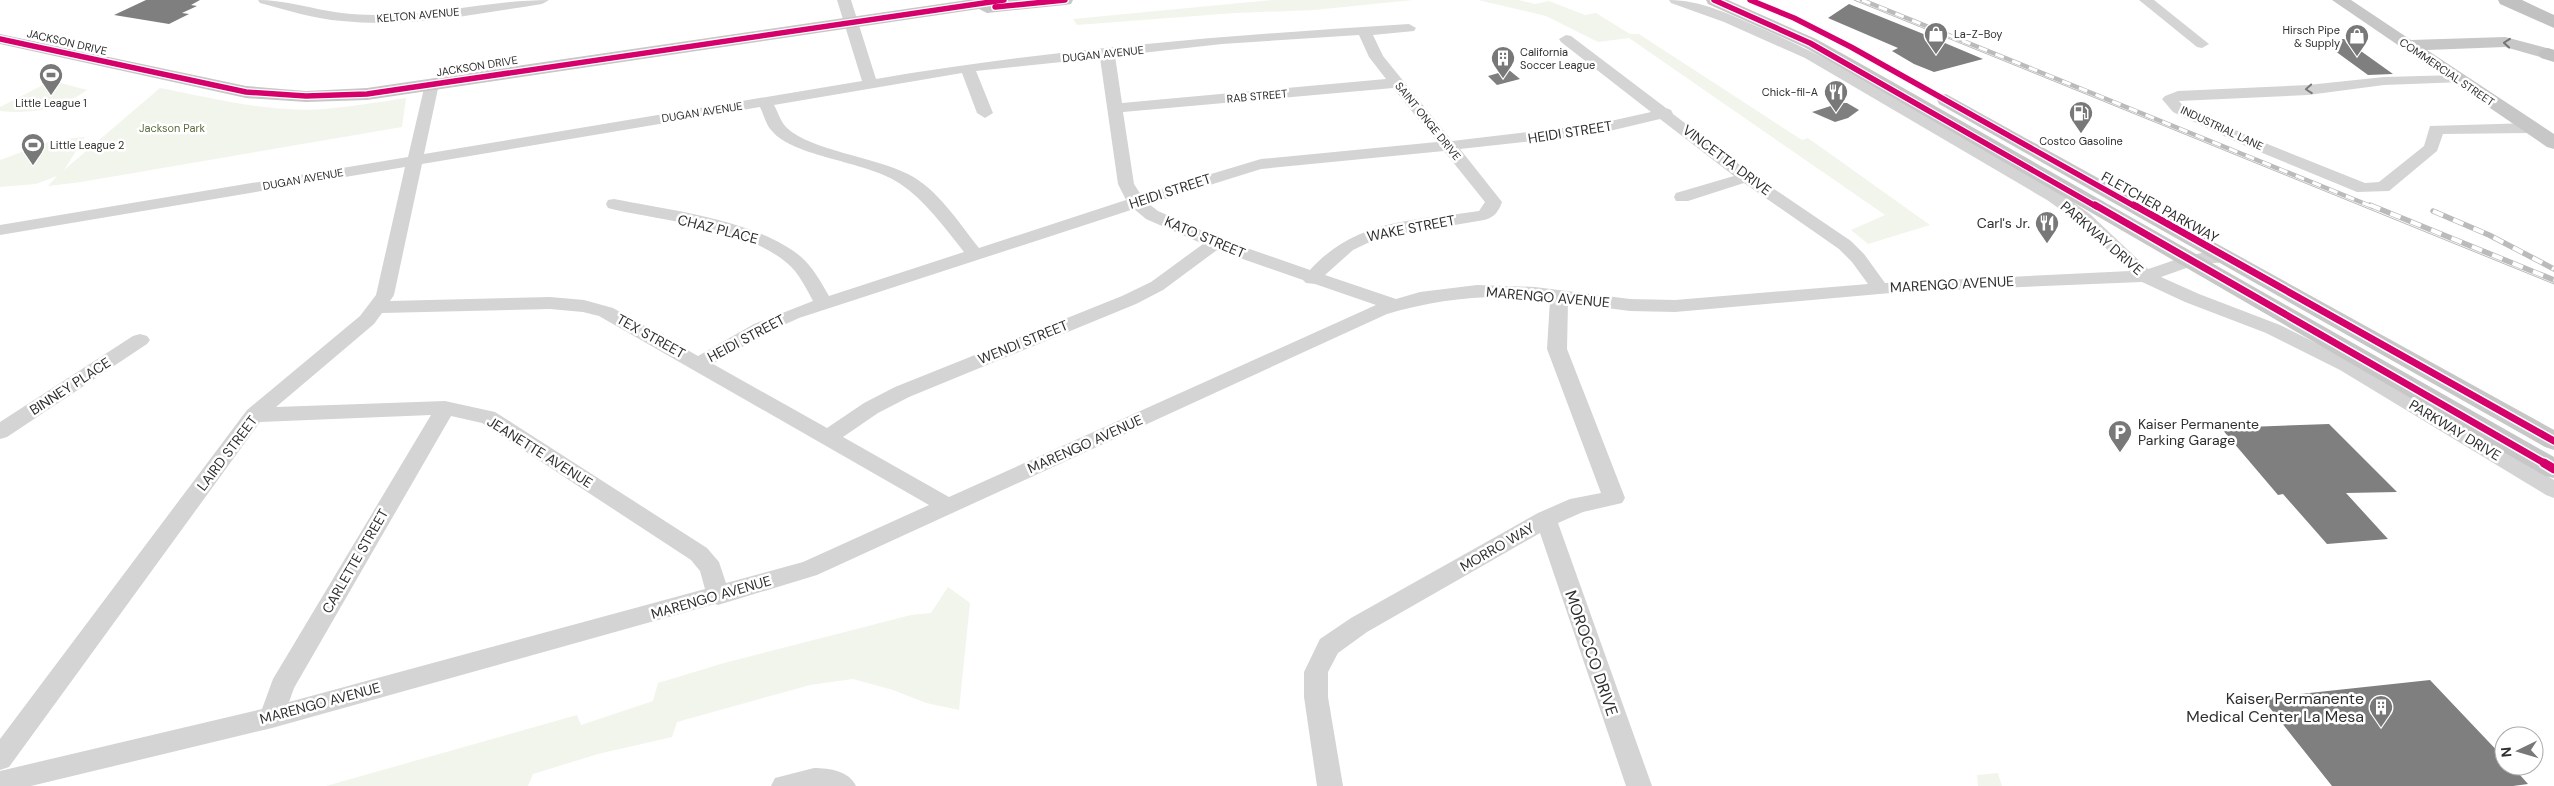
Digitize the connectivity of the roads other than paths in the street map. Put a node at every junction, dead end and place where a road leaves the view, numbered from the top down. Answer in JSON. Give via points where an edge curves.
{"nodes":[{"id":1,"x":265,"y":0,"type":"edge"},
{"id":2,"x":308,"y":0,"type":"edge"},
{"id":3,"x":542,"y":0,"type":"edge"},
{"id":4,"x":844,"y":0,"type":"edge"},
{"id":5,"x":1004,"y":0,"type":"edge"},
{"id":6,"x":1065,"y":0,"type":"edge"},
{"id":7,"x":1676,"y":0,"type":"edge"},
{"id":8,"x":1714,"y":0,"type":"edge"},
{"id":9,"x":1750,"y":0,"type":"edge"},
{"id":10,"x":2146,"y":0,"type":"edge"},
{"id":11,"x":2340,"y":0,"type":"edge"},
{"id":12,"x":2507,"y":0,"type":"edge"},
{"id":13,"x":2519,"y":0,"type":"edge"},
{"id":14,"x":296,"y":7,"type":"junction"},
{"id":15,"x":960,"y":7,"type":"junction"},
{"id":16,"x":2554,"y":14,"type":"edge"},
{"id":17,"x":850,"y":21,"type":"junction"},
{"id":18,"x":2554,"y":22,"type":"edge"},
{"id":19,"x":1409,"y":28,"type":"dead end"},
{"id":20,"x":1364,"y":30,"type":"junction"},
{"id":21,"x":0,"y":39,"type":"edge"},
{"id":22,"x":1566,"y":39,"type":"dead end"},
{"id":23,"x":2202,"y":44,"type":"dead end"},
{"id":24,"x":2408,"y":45,"type":"junction"},
{"id":25,"x":1107,"y":53,"type":"junction"},
{"id":26,"x":2552,"y":55,"type":"edge"},
{"id":27,"x":967,"y":68,"type":"junction"},
{"id":28,"x":2458,"y":79,"type":"junction"},
{"id":29,"x":1397,"y":83,"type":"junction"},
{"id":30,"x":432,"y":84,"type":"junction"},
{"id":31,"x":870,"y":84,"type":"junction"},
{"id":32,"x":766,"y":102,"type":"junction"},
{"id":33,"x":1116,"y":108,"type":"junction"},
{"id":34,"x":1666,"y":113,"type":"junction"},
{"id":35,"x":985,"y":114,"type":"dead end"},
{"id":36,"x":2531,"y":128,"type":"junction"},
{"id":37,"x":2554,"y":143,"type":"edge"},
{"id":38,"x":1450,"y":147,"type":"junction"},
{"id":39,"x":414,"y":160,"type":"junction"},
{"id":40,"x":1746,"y":177,"type":"junction"},
{"id":41,"x":1682,"y":197,"type":"dead end"},
{"id":42,"x":1136,"y":202,"type":"junction"},
{"id":43,"x":614,"y":204,"type":"dead end"},
{"id":44,"x":1492,"y":208,"type":"joint"},
{"id":45,"x":0,"y":230,"type":"edge"},
{"id":46,"x":1215,"y":243,"type":"junction"},
{"id":47,"x":975,"y":254,"type":"junction"},
{"id":48,"x":2206,"y":255,"type":"junction"},
{"id":49,"x":2144,"y":276,"type":"junction"},
{"id":50,"x":1312,"y":279,"type":"junction"},
{"id":51,"x":1880,"y":289,"type":"junction"},
{"id":52,"x":1559,"y":297,"type":"junction"},
{"id":53,"x":824,"y":304,"type":"junction"},
{"id":54,"x":1394,"y":305,"type":"junction"},
{"id":55,"x":377,"y":307,"type":"junction"},
{"id":56,"x":140,"y":340,"type":"dead end"},
{"id":57,"x":699,"y":364,"type":"junction"},
{"id":58,"x":445,"y":408,"type":"junction"},
{"id":59,"x":254,"y":415,"type":"junction"},
{"id":60,"x":0,"y":432,"type":"edge"},
{"id":61,"x":829,"y":437,"type":"junction"},
{"id":62,"x":2554,"y":441,"type":"edge"},
{"id":63,"x":2554,"y":469,"type":"edge"},
{"id":64,"x":2554,"y":490,"type":"edge"},
{"id":65,"x":948,"y":506,"type":"junction"},
{"id":66,"x":1546,"y":519,"type":"junction"},
{"id":67,"x":718,"y":596,"type":"junction"},
{"id":68,"x":272,"y":717,"type":"junction"},
{"id":69,"x":0,"y":759,"type":"edge"},
{"id":70,"x":0,"y":782,"type":"edge"},
{"id":71,"x":784,"y":786,"type":"edge"},
{"id":72,"x":843,"y":786,"type":"edge"},
{"id":73,"x":1330,"y":786,"type":"edge"},
{"id":74,"x":1639,"y":786,"type":"edge"}],
"edges":[{"from":1,"to":14,"type":"street","name":"KELTON AVENUE"},
{"from":2,"to":14,"type":"street"},
{"from":3,"to":14,"type":"street","name":"KELTON AVENUE","via":[[396,18],[338,16]]},
{"from":4,"to":17,"type":"street"},
{"from":5,"to":15,"type":"main road","name":"JACKSON DRIVE"},
{"from":6,"to":15,"type":"main road","name":"JACKSON DRIVE","via":[[968,9]]},
{"from":7,"to":49,"type":"street","name":"PARKWAY DRIVE","via":[[1730,19],[1815,58],[2054,196],[2084,218]]},
{"from":8,"to":48,"type":"main road","name":"FLETCHER PARKWAY","via":[[1825,51]]},
{"from":9,"to":48,"type":"main road","name":"FLETCHER PARKWAY","via":[[1851,47]]},
{"from":10,"to":23,"type":"street"},
{"from":11,"to":24,"type":"main road","name":"COMMERCIAL STREET"},
{"from":12,"to":18,"type":"highway"},
{"from":13,"to":16,"type":"highway"},
{"from":15,"to":17,"type":"main road","name":"JACKSON DRIVE"},
{"from":17,"to":30,"type":"main road","name":"JACKSON DRIVE"},
{"from":17,"to":31,"type":"street"},
{"from":19,"to":20,"type":"street","name":"DUGAN AVENUE"},
{"from":20,"to":25,"type":"street","name":"DUGAN AVENUE","via":[[1222,40]]},
{"from":20,"to":29,"type":"street","name":"SAINT ONGE DRIVE","via":[[1376,57]]},
{"from":21,"to":30,"type":"main road","name":"JACKSON DRIVE","via":[[272,96],[367,94]]},
{"from":22,"to":34,"type":"street","name":"VINCETTA DRIVE"},
{"from":26,"to":24,"type":"main road","one_way":true,"via":[[2505,42]]},
{"from":24,"to":28,"type":"main road","name":"COMMERCIAL STREET"},
{"from":25,"to":27,"type":"street","name":"DUGAN AVENUE"},
{"from":25,"to":33,"type":"street"},
{"from":27,"to":31,"type":"street","name":"DUGAN AVENUE"},
{"from":27,"to":35,"type":"street"},
{"from":28,"to":36,"type":"main road","name":"COMMERCIAL STREET"},
{"from":28,"to":36,"type":"street","name":"INDUSTRIAL LANE","one_way":true,"via":[[2384,80],[2337,87],[2178,96],[2170,100],[2178,109],[2249,142],[2363,188],[2383,186],[2431,148],[2436,129]]},
{"from":29,"to":33,"type":"street","name":"RAB STREET"},
{"from":29,"to":38,"type":"street","name":"SAINT ONGE DRIVE"},
{"from":30,"to":39,"type":"street","name":"LAIRD STREET"},
{"from":31,"to":32,"type":"street","name":"DUGAN AVENUE"},
{"from":32,"to":39,"type":"street","name":"DUGAN AVENUE"},
{"from":32,"to":47,"type":"street","via":[[778,129],[794,142],[868,163],[903,178],[928,196]]},
{"from":33,"to":42,"type":"street","via":[[1126,184]]},
{"from":34,"to":38,"type":"street","name":"HEIDI STREET","via":[[1597,129]]},
{"from":34,"to":40,"type":"street","name":"VINCETTA DRIVE"},
{"from":36,"to":37,"type":"main road","name":"COMMERCIAL STREET"},
{"from":38,"to":42,"type":"street","name":"HEIDI STREET","via":[[1261,164]]},
{"from":38,"to":44,"type":"street","name":"SAINT ONGE DRIVE","via":[[1494,202]]},
{"from":39,"to":45,"type":"street","name":"DUGAN AVENUE"},
{"from":39,"to":55,"type":"street","name":"LAIRD STREET","via":[[385,295]]},
{"from":40,"to":41,"type":"street"},
{"from":40,"to":51,"type":"street","name":"VINCETTA DRIVE","via":[[1845,245]]},
{"from":42,"to":46,"type":"street","name":"KATO STREET","via":[[1152,214]]},
{"from":42,"to":47,"type":"street","name":"HEIDI STREET"},
{"from":43,"to":53,"type":"street","name":"CHAZ PLACE","via":[[738,232],[767,242],[799,265]]},
{"from":44,"to":50,"type":"street","name":"WAKE STREET","via":[[1484,215],[1360,238],[1332,255]]},
{"from":46,"to":50,"type":"street","name":"KATO STREET"},
{"from":46,"to":61,"type":"street","name":"WENDI STREET","via":[[1157,286],[902,392],[871,408]]},
{"from":47,"to":53,"type":"street","name":"HEIDI STREET"},
{"from":48,"to":49,"type":"street","name":"MARENGO AVENUE"},
{"from":48,"to":62,"type":"main road","name":"FLETCHER PARKWAY","via":[[2392,348]]},
{"from":48,"to":63,"type":"main road","name":"FLETCHER PARKWAY"},
{"from":49,"to":51,"type":"street","name":"MARENGO AVENUE"},
{"from":49,"to":64,"type":"street","name":"PARKWAY DRIVE","via":[[2274,329],[2348,366]]},
{"from":50,"to":54,"type":"street","name":"KATO STREET"},
{"from":51,"to":52,"type":"street","name":"MARENGO AVENUE","via":[[1675,306]]},
{"from":52,"to":54,"type":"street","name":"MARENGO AVENUE","via":[[1477,291],[1420,298]]},
{"from":52,"to":66,"type":"street","name":"MORRO WAY","via":[[1557,350],[1614,498],[1578,505]]},
{"from":53,"to":57,"type":"street","name":"HEIDI STREET","via":[[761,328]]},
{"from":54,"to":65,"type":"street","name":"MARENGO AVENUE"},
{"from":55,"to":57,"type":"street","name":"TEX STREET","via":[[550,303],[584,306],[615,316]]},
{"from":55,"to":59,"type":"street","name":"LAIRD STREET","via":[[367,320]]},
{"from":56,"to":60,"type":"street","name":"BINNEY PLACE"},
{"from":57,"to":61,"type":"street","name":"TEX STREET"},
{"from":58,"to":59,"type":"street","name":"JEANETTE AVENUE"},
{"from":58,"to":67,"type":"street","name":"JEANETTE AVENUE","via":[[488,417],[699,554],[711,568]]},
{"from":58,"to":68,"type":"street","name":"CARLETTE STREET","via":[[282,686]]},
{"from":59,"to":69,"type":"street","name":"LAIRD STREET"},
{"from":61,"to":65,"type":"street","name":"TEX STREET"},
{"from":65,"to":67,"type":"street","name":"MARENGO AVENUE","via":[[809,569]]},
{"from":66,"to":73,"type":"street","name":"MORRO WAY","via":[[1359,625],[1329,646],[1316,672],[1316,697]]},
{"from":66,"to":74,"type":"street","name":"MOROCCO DRIVE"},
{"from":67,"to":68,"type":"street","name":"MARENGO AVENUE"},
{"from":68,"to":70,"type":"street","name":"MARENGO AVENUE"},
{"from":71,"to":72,"type":"street","via":[[818,778]]}]}
